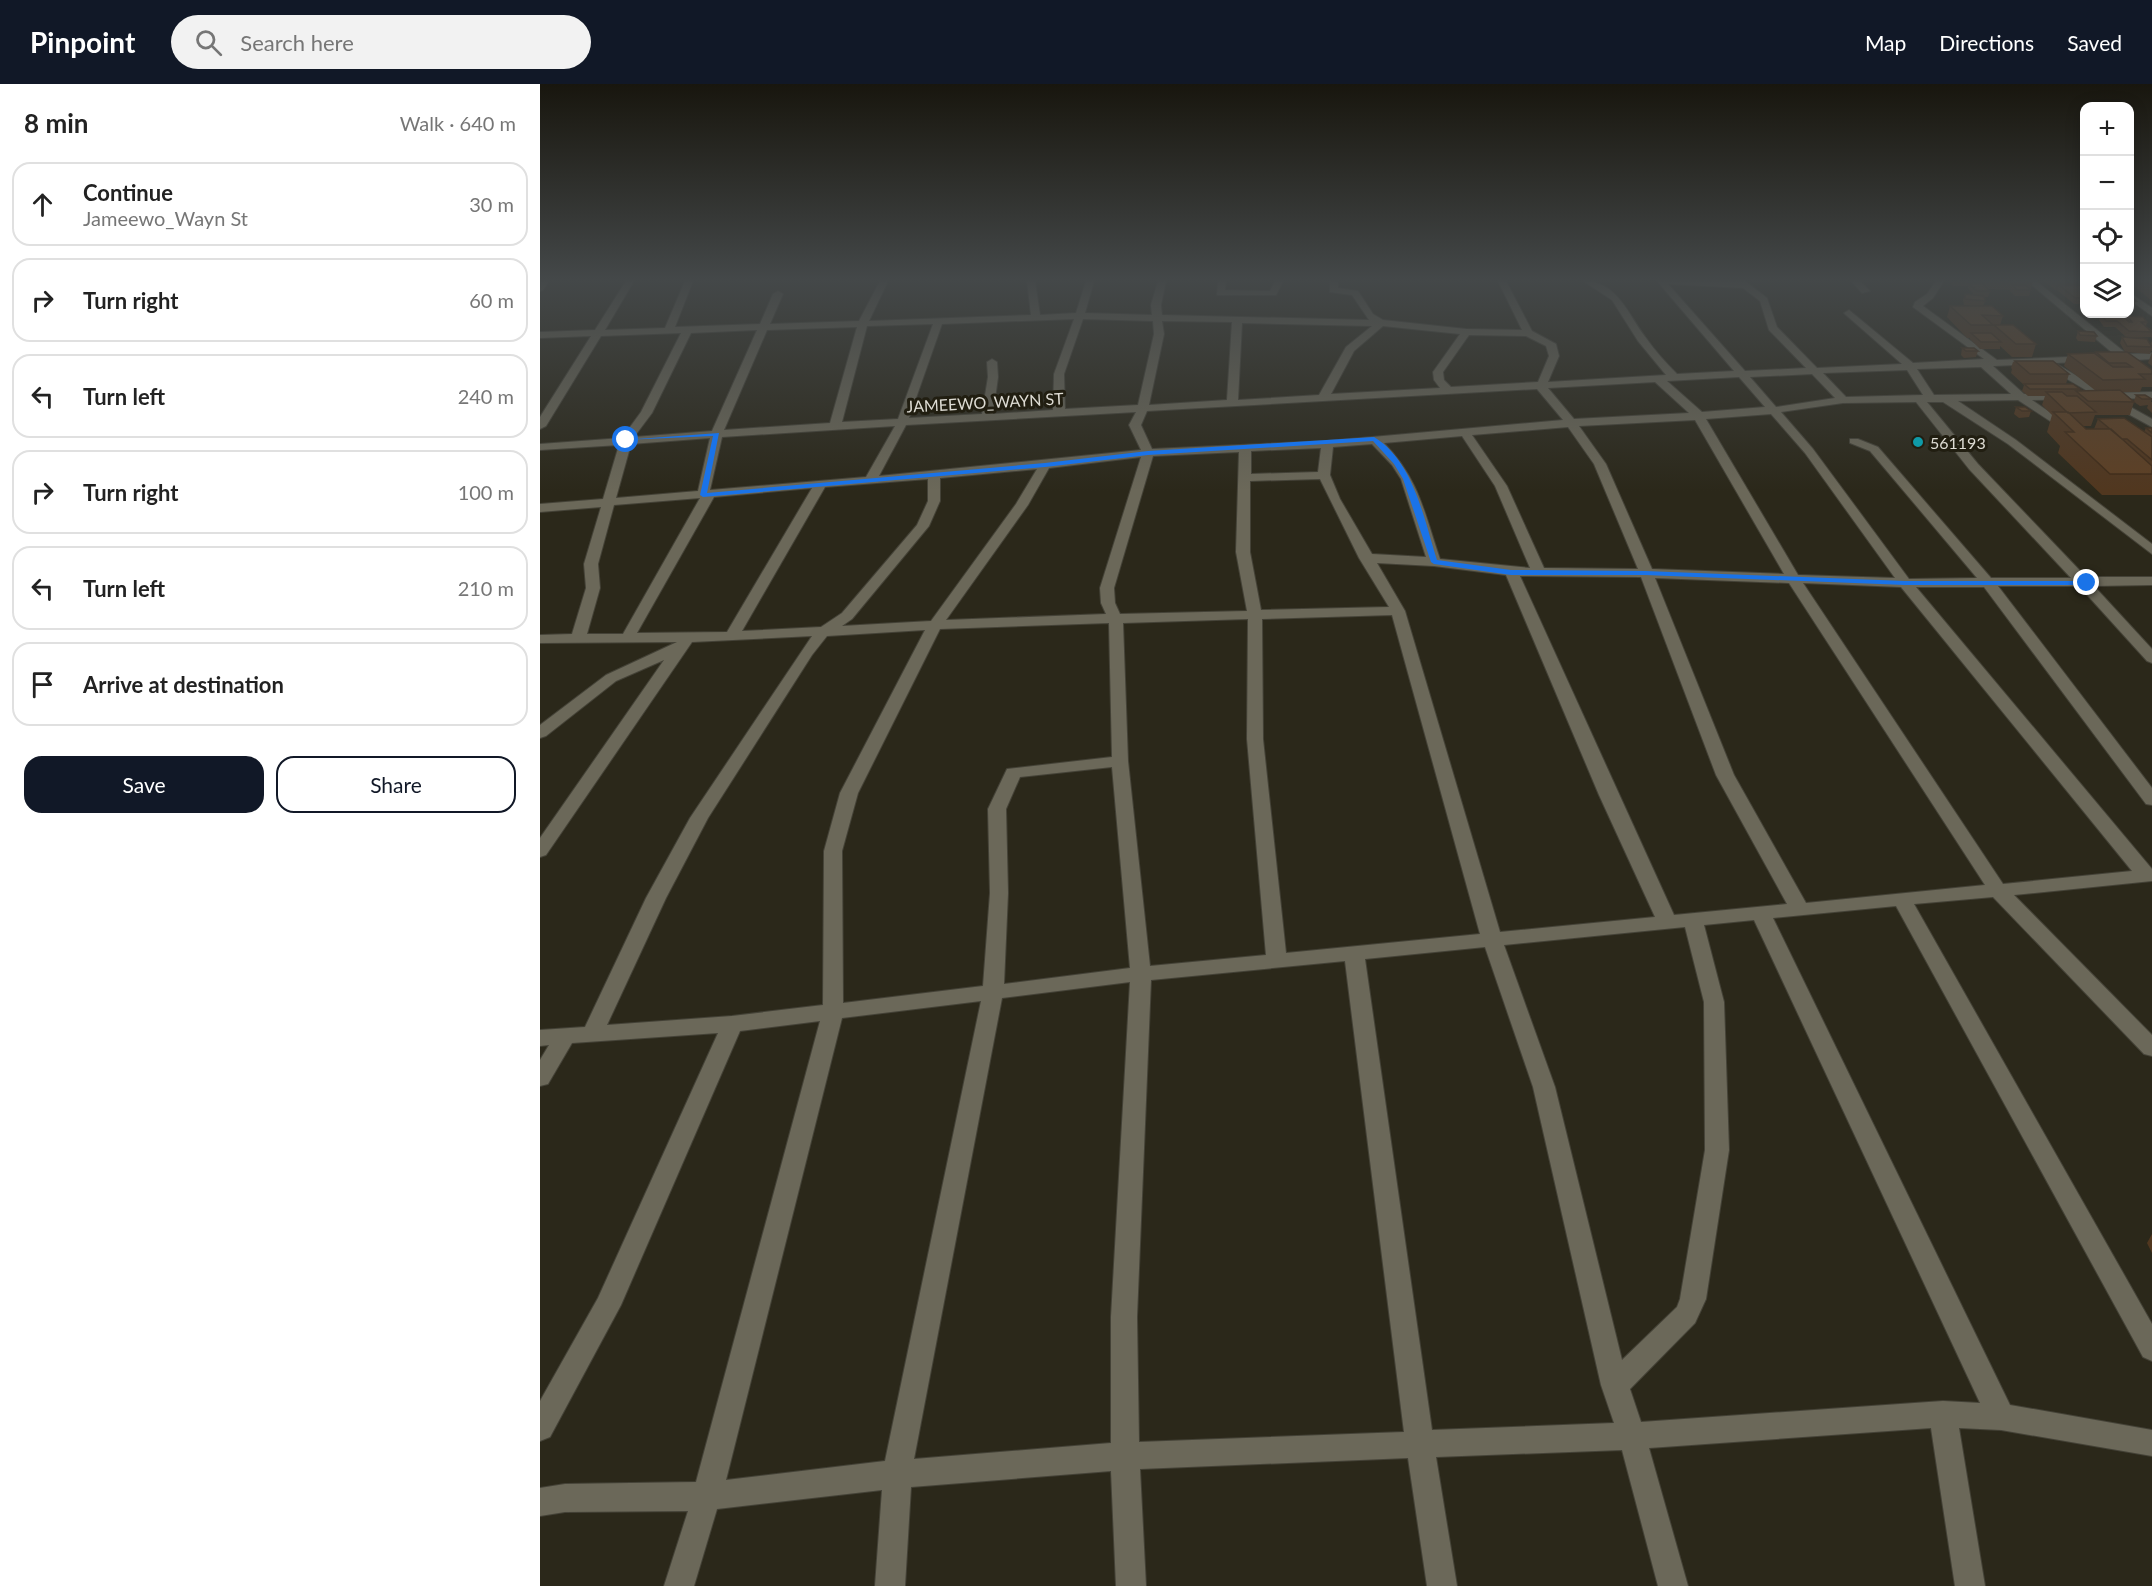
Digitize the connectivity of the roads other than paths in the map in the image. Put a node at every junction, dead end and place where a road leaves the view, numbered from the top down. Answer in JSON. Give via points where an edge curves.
{"nodes":[{"id":1,"x":586,"y":351,"type":"edge"},
{"id":2,"x":677,"y":351,"type":"edge"},
{"id":3,"x":754,"y":351,"type":"edge"},
{"id":4,"x":855,"y":351,"type":"edge"},
{"id":5,"x":928,"y":351,"type":"edge"},
{"id":6,"x":1067,"y":351,"type":"edge"},
{"id":7,"x":1155,"y":351,"type":"edge"},
{"id":8,"x":1235,"y":351,"type":"edge"},
{"id":9,"x":1349,"y":351,"type":"edge"},
{"id":10,"x":1453,"y":351,"type":"edge"},
{"id":11,"x":1554,"y":351,"type":"edge"},
{"id":12,"x":1651,"y":351,"type":"edge"},
{"id":13,"x":1721,"y":351,"type":"edge"},
{"id":14,"x":1793,"y":351,"type":"edge"},
{"id":15,"x":1893,"y":351,"type":"edge"},
{"id":16,"x":1974,"y":351,"type":"edge"},
{"id":17,"x":2117,"y":351,"type":"edge"},
{"id":18,"x":2152,"y":356,"type":"edge"},
{"id":19,"x":2124,"y":357,"type":"junction"},
{"id":20,"x":2043,"y":361,"type":"junction"},
{"id":21,"x":992,"y":362,"type":"dead end"},
{"id":22,"x":1988,"y":362,"type":"junction"},
{"id":23,"x":1909,"y":365,"type":"junction"},
{"id":24,"x":1815,"y":370,"type":"junction"},
{"id":25,"x":1740,"y":374,"type":"junction"},
{"id":26,"x":2152,"y":376,"type":"edge"},
{"id":27,"x":1675,"y":379,"type":"junction"},
{"id":28,"x":1659,"y":380,"type":"junction"},
{"id":29,"x":1541,"y":387,"type":"junction"},
{"id":30,"x":1449,"y":392,"type":"junction"},
{"id":31,"x":2103,"y":395,"type":"junction"},
{"id":32,"x":2152,"y":395,"type":"edge"},
{"id":33,"x":1925,"y":398,"type":"junction"},
{"id":34,"x":1945,"y":398,"type":"junction"},
{"id":35,"x":2022,"y":398,"type":"junction"},
{"id":36,"x":1322,"y":399,"type":"junction"},
{"id":37,"x":1843,"y":400,"type":"junction"},
{"id":38,"x":1232,"y":403,"type":"junction"},
{"id":39,"x":1143,"y":409,"type":"junction"},
{"id":40,"x":1775,"y":410,"type":"junction"},
{"id":41,"x":1059,"y":414,"type":"junction"},
{"id":42,"x":1699,"y":416,"type":"junction"},
{"id":43,"x":987,"y":418,"type":"junction"},
{"id":44,"x":902,"y":423,"type":"junction"},
{"id":45,"x":1571,"y":423,"type":"junction"},
{"id":46,"x":2152,"y":424,"type":"edge"},
{"id":47,"x":540,"y":426,"type":"edge"},
{"id":48,"x":835,"y":426,"type":"junction"},
{"id":49,"x":1464,"y":431,"type":"junction"},
{"id":50,"x":717,"y":434,"type":"junction"},
{"id":51,"x":2077,"y":435,"type":"edge"},
{"id":52,"x":1374,"y":439,"type":"junction"},
{"id":53,"x":626,"y":440,"type":"junction"},
{"id":54,"x":1854,"y":441,"type":"dead end"},
{"id":55,"x":1327,"y":444,"type":"junction"},
{"id":56,"x":540,"y":447,"type":"edge"},
{"id":57,"x":1245,"y":447,"type":"junction"},
{"id":58,"x":1148,"y":453,"type":"junction"},
{"id":59,"x":1045,"y":465,"type":"junction"},
{"id":60,"x":934,"y":474,"type":"junction"},
{"id":61,"x":1324,"y":475,"type":"junction"},
{"id":62,"x":1244,"y":478,"type":"junction"},
{"id":63,"x":870,"y":480,"type":"junction"},
{"id":64,"x":820,"y":484,"type":"junction"},
{"id":65,"x":706,"y":495,"type":"junction"},
{"id":66,"x":609,"y":502,"type":"junction"},
{"id":67,"x":540,"y":508,"type":"edge"},
{"id":68,"x":2152,"y":550,"type":"edge"},
{"id":69,"x":1366,"y":558,"type":"junction"},
{"id":70,"x":1434,"y":562,"type":"junction"},
{"id":71,"x":1511,"y":572,"type":"junction"},
{"id":72,"x":1539,"y":573,"type":"junction"},
{"id":73,"x":1645,"y":573,"type":"junction"},
{"id":74,"x":1794,"y":580,"type":"junction"},
{"id":75,"x":2152,"y":581,"type":"edge"},
{"id":76,"x":1905,"y":583,"type":"junction"},
{"id":77,"x":1988,"y":583,"type":"junction"},
{"id":78,"x":2087,"y":583,"type":"junction"},
{"id":79,"x":1398,"y":611,"type":"junction"},
{"id":80,"x":1255,"y":616,"type":"junction"},
{"id":81,"x":1116,"y":620,"type":"junction"},
{"id":82,"x":935,"y":626,"type":"junction"},
{"id":83,"x":822,"y":633,"type":"junction"},
{"id":84,"x":732,"y":636,"type":"junction"},
{"id":85,"x":579,"y":637,"type":"junction"},
{"id":86,"x":628,"y":637,"type":"junction"},
{"id":87,"x":540,"y":639,"type":"edge"},
{"id":88,"x":684,"y":642,"type":"junction"},
{"id":89,"x":2152,"y":658,"type":"edge"},
{"id":90,"x":540,"y":733,"type":"edge"},
{"id":91,"x":1120,"y":761,"type":"junction"},
{"id":92,"x":2152,"y":800,"type":"edge"},
{"id":93,"x":540,"y":851,"type":"edge"},
{"id":94,"x":2149,"y":875,"type":"edge"},
{"id":95,"x":1996,"y":888,"type":"junction"},
{"id":96,"x":1900,"y":898,"type":"junction"},
{"id":97,"x":1799,"y":908,"type":"junction"},
{"id":98,"x":1760,"y":912,"type":"junction"},
{"id":99,"x":1692,"y":918,"type":"junction"},
{"id":100,"x":1668,"y":922,"type":"junction"},
{"id":101,"x":1492,"y":940,"type":"junction"},
{"id":102,"x":1354,"y":953,"type":"junction"},
{"id":103,"x":1277,"y":961,"type":"junction"},
{"id":104,"x":1141,"y":974,"type":"junction"},
{"id":105,"x":993,"y":992,"type":"junction"},
{"id":106,"x":833,"y":1011,"type":"junction"},
{"id":107,"x":732,"y":1024,"type":"junction"},
{"id":108,"x":593,"y":1033,"type":"junction"},
{"id":109,"x":566,"y":1035,"type":"junction"},
{"id":110,"x":540,"y":1038,"type":"edge"},
{"id":111,"x":2152,"y":1048,"type":"edge"},
{"id":112,"x":540,"y":1078,"type":"edge"},
{"id":113,"x":2152,"y":1349,"type":"edge"},
{"id":114,"x":1615,"y":1385,"type":"junction"},
{"id":115,"x":1942,"y":1414,"type":"junction"},
{"id":116,"x":2001,"y":1417,"type":"junction"},
{"id":117,"x":540,"y":1428,"type":"edge"},
{"id":118,"x":1632,"y":1436,"type":"junction"},
{"id":119,"x":2152,"y":1443,"type":"edge"},
{"id":120,"x":1420,"y":1446,"type":"junction"},
{"id":121,"x":1125,"y":1456,"type":"junction"},
{"id":122,"x":897,"y":1474,"type":"junction"},
{"id":123,"x":708,"y":1496,"type":"junction"},
{"id":124,"x":540,"y":1502,"type":"edge"},
{"id":125,"x":679,"y":1586,"type":"edge"},
{"id":126,"x":890,"y":1586,"type":"edge"},
{"id":127,"x":1131,"y":1586,"type":"edge"},
{"id":128,"x":1442,"y":1586,"type":"edge"},
{"id":129,"x":1673,"y":1586,"type":"edge"},
{"id":130,"x":1970,"y":1586,"type":"edge"}],
"edges":[{"from":1,"to":47,"type":"street"},
{"from":2,"to":53,"type":"street","via":[[646,413]]},
{"from":3,"to":50,"type":"street"},
{"from":4,"to":48,"type":"street"},
{"from":5,"to":44,"type":"street"},
{"from":6,"to":41,"type":"street","via":[[1059,374]]},
{"from":7,"to":39,"type":"street"},
{"from":8,"to":38,"type":"street"},
{"from":9,"to":36,"type":"street"},
{"from":10,"to":30,"type":"street","via":[[1438,372]]},
{"from":11,"to":29,"type":"street"},
{"from":12,"to":27,"type":"street"},
{"from":13,"to":25,"type":"street"},
{"from":14,"to":24,"type":"street"},
{"from":15,"to":23,"type":"street"},
{"from":16,"to":22,"type":"street"},
{"from":17,"to":19,"type":"street"},
{"from":18,"to":19,"type":"street","name":"JAMEEWO_WAYN ST"},
{"from":19,"to":20,"type":"street","name":"JAMEEWO_WAYN ST"},
{"from":19,"to":26,"type":"street"},
{"from":20,"to":22,"type":"street","name":"JAMEEWO_WAYN ST"},
{"from":20,"to":31,"type":"street"},
{"from":21,"to":43,"type":"street"},
{"from":22,"to":23,"type":"street","name":"JAMEEWO_WAYN ST"},
{"from":22,"to":35,"type":"street"},
{"from":23,"to":24,"type":"street","name":"JAMEEWO_WAYN ST"},
{"from":23,"to":33,"type":"street"},
{"from":24,"to":25,"type":"street","name":"JAMEEWO_WAYN ST"},
{"from":24,"to":37,"type":"street"},
{"from":25,"to":27,"type":"street","name":"JAMEEWO_WAYN ST"},
{"from":25,"to":40,"type":"street"},
{"from":27,"to":28,"type":"street","name":"JAMEEWO_WAYN ST"},
{"from":28,"to":29,"type":"street","name":"JAMEEWO_WAYN ST"},
{"from":28,"to":42,"type":"street"},
{"from":29,"to":30,"type":"street","name":"JAMEEWO_WAYN ST"},
{"from":29,"to":45,"type":"street"},
{"from":30,"to":36,"type":"street","name":"JAMEEWO_WAYN ST"},
{"from":31,"to":32,"type":"street"},
{"from":31,"to":35,"type":"street"},
{"from":31,"to":46,"type":"street"},
{"from":33,"to":34,"type":"street"},
{"from":33,"to":37,"type":"street"},
{"from":33,"to":78,"type":"street","via":[[1959,452]]},
{"from":34,"to":35,"type":"street"},
{"from":34,"to":68,"type":"street","via":[[2012,442]]},
{"from":35,"to":51,"type":"street"},
{"from":36,"to":38,"type":"street","name":"JAMEEWO_WAYN ST"},
{"from":37,"to":40,"type":"street"},
{"from":38,"to":39,"type":"street","name":"JAMEEWO_WAYN ST"},
{"from":39,"to":41,"type":"street","name":"JAMEEWO_WAYN ST"},
{"from":39,"to":58,"type":"street","via":[[1135,425]]},
{"from":40,"to":42,"type":"street"},
{"from":40,"to":76,"type":"street","via":[[1822,467]]},
{"from":41,"to":43,"type":"street","name":"JAMEEWO_WAYN ST"},
{"from":42,"to":45,"type":"street"},
{"from":42,"to":74,"type":"street"},
{"from":43,"to":44,"type":"street","name":"JAMEEWO_WAYN ST"},
{"from":44,"to":48,"type":"street","name":"JAMEEWO_WAYN ST"},
{"from":44,"to":63,"type":"street"},
{"from":45,"to":49,"type":"street"},
{"from":45,"to":73,"type":"street","via":[[1600,464]]},
{"from":48,"to":50,"type":"street","name":"JAMEEWO_WAYN ST"},
{"from":49,"to":52,"type":"street"},
{"from":49,"to":72,"type":"street","via":[[1501,486]]},
{"from":50,"to":53,"type":"street","name":"JAMEEWO_WAYN ST"},
{"from":50,"to":65,"type":"street"},
{"from":52,"to":55,"type":"street"},
{"from":52,"to":70,"type":"street","via":[[1407,479]]},
{"from":53,"to":56,"type":"street","name":"JAMEEWO_WAYN ST"},
{"from":53,"to":66,"type":"street"},
{"from":54,"to":77,"type":"street","via":[[1874,449]]},
{"from":55,"to":57,"type":"street"},
{"from":55,"to":61,"type":"street"},
{"from":57,"to":58,"type":"street"},
{"from":57,"to":62,"type":"street"},
{"from":58,"to":59,"type":"street"},
{"from":58,"to":81,"type":"street","via":[[1107,588],[1108,603]]},
{"from":59,"to":60,"type":"street"},
{"from":59,"to":82,"type":"street","via":[[1022,505]]},
{"from":60,"to":63,"type":"street"},
{"from":60,"to":83,"type":"street","via":[[934,501],[923,526],[847,616]]},
{"from":61,"to":62,"type":"street"},
{"from":61,"to":69,"type":"street"},
{"from":62,"to":80,"type":"street","via":[[1244,552]]},
{"from":63,"to":64,"type":"street"},
{"from":64,"to":65,"type":"street"},
{"from":64,"to":84,"type":"street"},
{"from":65,"to":66,"type":"street"},
{"from":65,"to":86,"type":"street"},
{"from":66,"to":67,"type":"street"},
{"from":66,"to":85,"type":"street","via":[[591,564],[593,588]]},
{"from":69,"to":70,"type":"street"},
{"from":69,"to":79,"type":"street"},
{"from":70,"to":71,"type":"street"},
{"from":71,"to":72,"type":"street"},
{"from":71,"to":100,"type":"street"},
{"from":72,"to":73,"type":"street"},
{"from":73,"to":74,"type":"street"},
{"from":73,"to":97,"type":"street","via":[[1732,791],[1755,825]]},
{"from":74,"to":76,"type":"street"},
{"from":74,"to":95,"type":"street"},
{"from":75,"to":78,"type":"street"},
{"from":76,"to":77,"type":"street"},
{"from":76,"to":94,"type":"street"},
{"from":77,"to":78,"type":"street"},
{"from":77,"to":92,"type":"street"},
{"from":78,"to":89,"type":"street"},
{"from":79,"to":80,"type":"street"},
{"from":79,"to":101,"type":"street"},
{"from":80,"to":81,"type":"street"},
{"from":80,"to":103,"type":"street","via":[[1255,739]]},
{"from":81,"to":82,"type":"street"},
{"from":81,"to":91,"type":"street"},
{"from":82,"to":83,"type":"street"},
{"from":82,"to":106,"type":"street","via":[[849,793],[833,851]]},
{"from":83,"to":84,"type":"street"},
{"from":83,"to":108,"type":"street","via":[[699,818],[656,898]]},
{"from":84,"to":88,"type":"street"},
{"from":85,"to":86,"type":"street"},
{"from":85,"to":87,"type":"street"},
{"from":86,"to":88,"type":"street"},
{"from":88,"to":90,"type":"street","via":[[610,678]]},
{"from":88,"to":93,"type":"street"},
{"from":91,"to":104,"type":"street"},
{"from":91,"to":105,"type":"street","via":[[1013,773],[998,809],[999,892]]},
{"from":94,"to":95,"type":"street"},
{"from":95,"to":96,"type":"street"},
{"from":95,"to":111,"type":"street"},
{"from":96,"to":97,"type":"street"},
{"from":96,"to":113,"type":"street"},
{"from":97,"to":98,"type":"street"},
{"from":98,"to":99,"type":"street"},
{"from":98,"to":116,"type":"street"},
{"from":99,"to":100,"type":"street"},
{"from":99,"to":114,"type":"street","via":[[1714,1002],[1717,1150],[1698,1269],[1686,1315]]},
{"from":100,"to":101,"type":"street"},
{"from":101,"to":102,"type":"street"},
{"from":101,"to":114,"type":"street","via":[[1544,1087]]},
{"from":102,"to":103,"type":"street"},
{"from":102,"to":120,"type":"street"},
{"from":103,"to":104,"type":"street"},
{"from":104,"to":105,"type":"street"},
{"from":104,"to":121,"type":"street","via":[[1124,1317]]},
{"from":105,"to":106,"type":"street"},
{"from":105,"to":122,"type":"street"},
{"from":106,"to":107,"type":"street"},
{"from":106,"to":123,"type":"street"},
{"from":107,"to":108,"type":"street"},
{"from":107,"to":117,"type":"street","via":[[608,1305]]},
{"from":108,"to":109,"type":"street"},
{"from":109,"to":110,"type":"street"},
{"from":109,"to":112,"type":"street"},
{"from":114,"to":118,"type":"street"},
{"from":115,"to":116,"type":"street"},
{"from":115,"to":118,"type":"street"},
{"from":115,"to":130,"type":"street"},
{"from":116,"to":119,"type":"street"},
{"from":118,"to":120,"type":"street"},
{"from":118,"to":129,"type":"street"},
{"from":120,"to":121,"type":"street"},
{"from":120,"to":128,"type":"street"},
{"from":121,"to":122,"type":"street"},
{"from":121,"to":127,"type":"street"},
{"from":122,"to":123,"type":"street"},
{"from":122,"to":126,"type":"street"},
{"from":123,"to":124,"type":"street","via":[[565,1498]]},
{"from":123,"to":125,"type":"street"}]}
